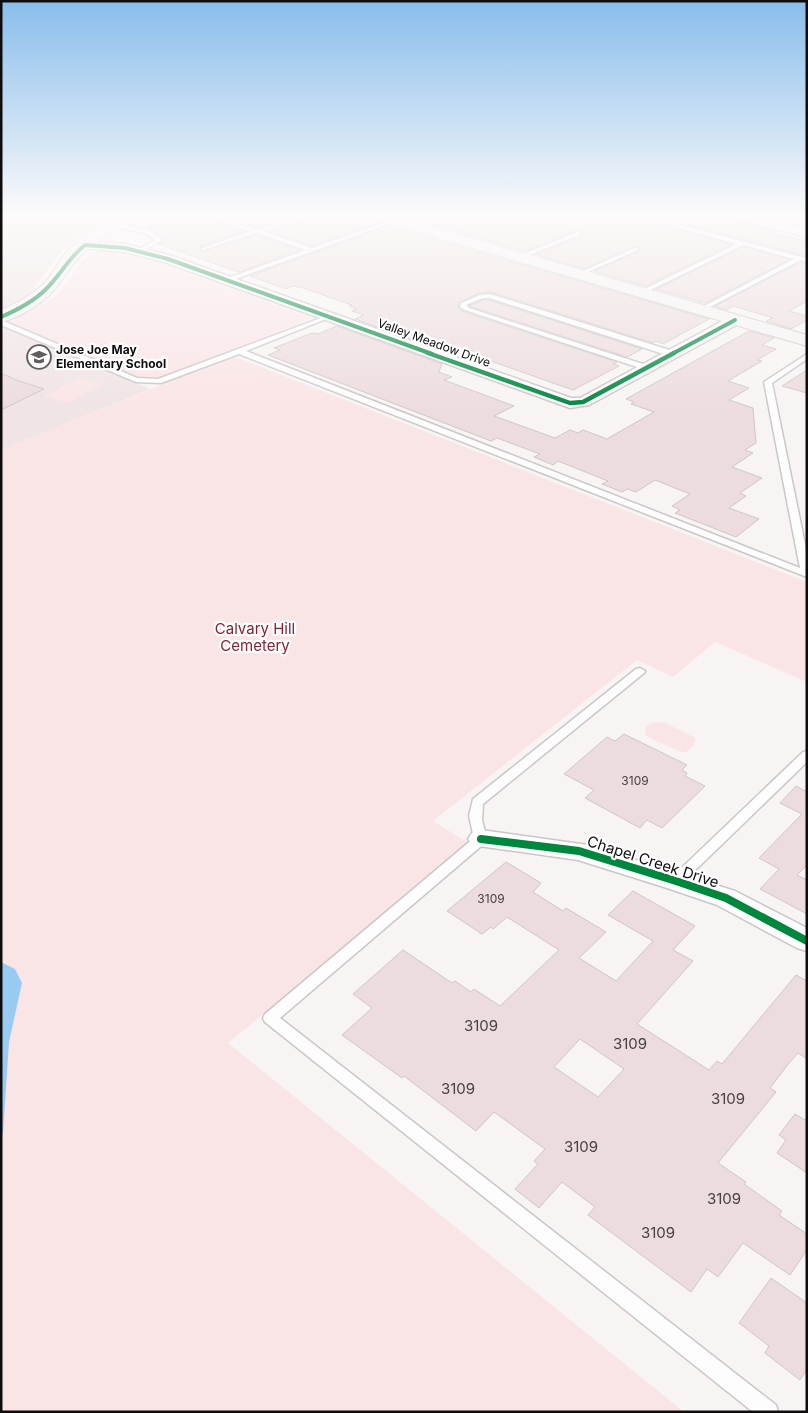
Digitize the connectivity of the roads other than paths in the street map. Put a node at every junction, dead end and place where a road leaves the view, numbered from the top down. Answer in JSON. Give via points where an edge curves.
{"nodes":[{"id":1,"x":53,"y":279,"type":"edge"},
{"id":2,"x":224,"y":279,"type":"edge"},
{"id":3,"x":230,"y":279,"type":"edge"},
{"id":4,"x":595,"y":279,"type":"edge"},
{"id":5,"x":669,"y":279,"type":"edge"},
{"id":6,"x":763,"y":279,"type":"edge"},
{"id":7,"x":227,"y":280,"type":"junction"},
{"id":8,"x":640,"y":293,"type":"junction"},
{"id":9,"x":700,"y":310,"type":"junction"},
{"id":10,"x":1,"y":317,"type":"edge"},
{"id":11,"x":328,"y":317,"type":"junction"},
{"id":12,"x":735,"y":320,"type":"junction"},
{"id":13,"x":1,"y":322,"type":"edge"},
{"id":14,"x":807,"y":341,"type":"edge"},
{"id":15,"x":239,"y":351,"type":"junction"},
{"id":16,"x":673,"y":354,"type":"junction"},
{"id":17,"x":807,"y":356,"type":"edge"},
{"id":18,"x":646,"y":368,"type":"junction"},
{"id":19,"x":806,"y":574,"type":"edge"},
{"id":20,"x":640,"y":671,"type":"dead end"},
{"id":21,"x":807,"y":756,"type":"edge"},
{"id":22,"x":481,"y":839,"type":"junction"},
{"id":23,"x":676,"y":881,"type":"junction"},
{"id":24,"x":807,"y":941,"type":"edge"},
{"id":25,"x":769,"y":1412,"type":"edge"}],
"edges":[{"from":1,"to":10,"type":"street","via":[[42,293]]},
{"from":2,"to":7,"type":"street","name":"Valley Meadow Drive"},
{"from":3,"to":7,"type":"lane"},
{"from":4,"to":8,"type":"street"},
{"from":5,"to":8,"type":"lane"},
{"from":6,"to":9,"type":"lane"},
{"from":7,"to":11,"type":"street","name":"Valley Meadow Drive"},
{"from":8,"to":9,"type":"street"},
{"from":9,"to":12,"type":"street"},
{"from":11,"to":15,"type":"lane"},
{"from":11,"to":18,"type":"street","name":"Valley Meadow Drive","via":[[566,402],[583,402]]},
{"from":12,"to":14,"type":"street"},
{"from":12,"to":16,"type":"street","name":"Valley Meadow Drive"},
{"from":13,"to":15,"type":"lane","via":[[136,380],[148,382],[175,376]]},
{"from":15,"to":19,"type":"lane"},
{"from":16,"to":18,"type":"street","name":"Valley Meadow Drive"},
{"from":16,"to":18,"type":"lane","via":[[490,296],[464,304],[466,309]]},
{"from":17,"to":19,"type":"lane","via":[[768,382]]},
{"from":20,"to":22,"type":"lane","via":[[477,802],[475,820]]},
{"from":21,"to":23,"type":"lane"},
{"from":22,"to":23,"type":"street","name":"Chapel Creek Drive","via":[[578,851]]},
{"from":22,"to":25,"type":"lane","via":[[270,1018]]},
{"from":23,"to":24,"type":"street","name":"Chapel Creek Drive","via":[[726,898]]}]}
